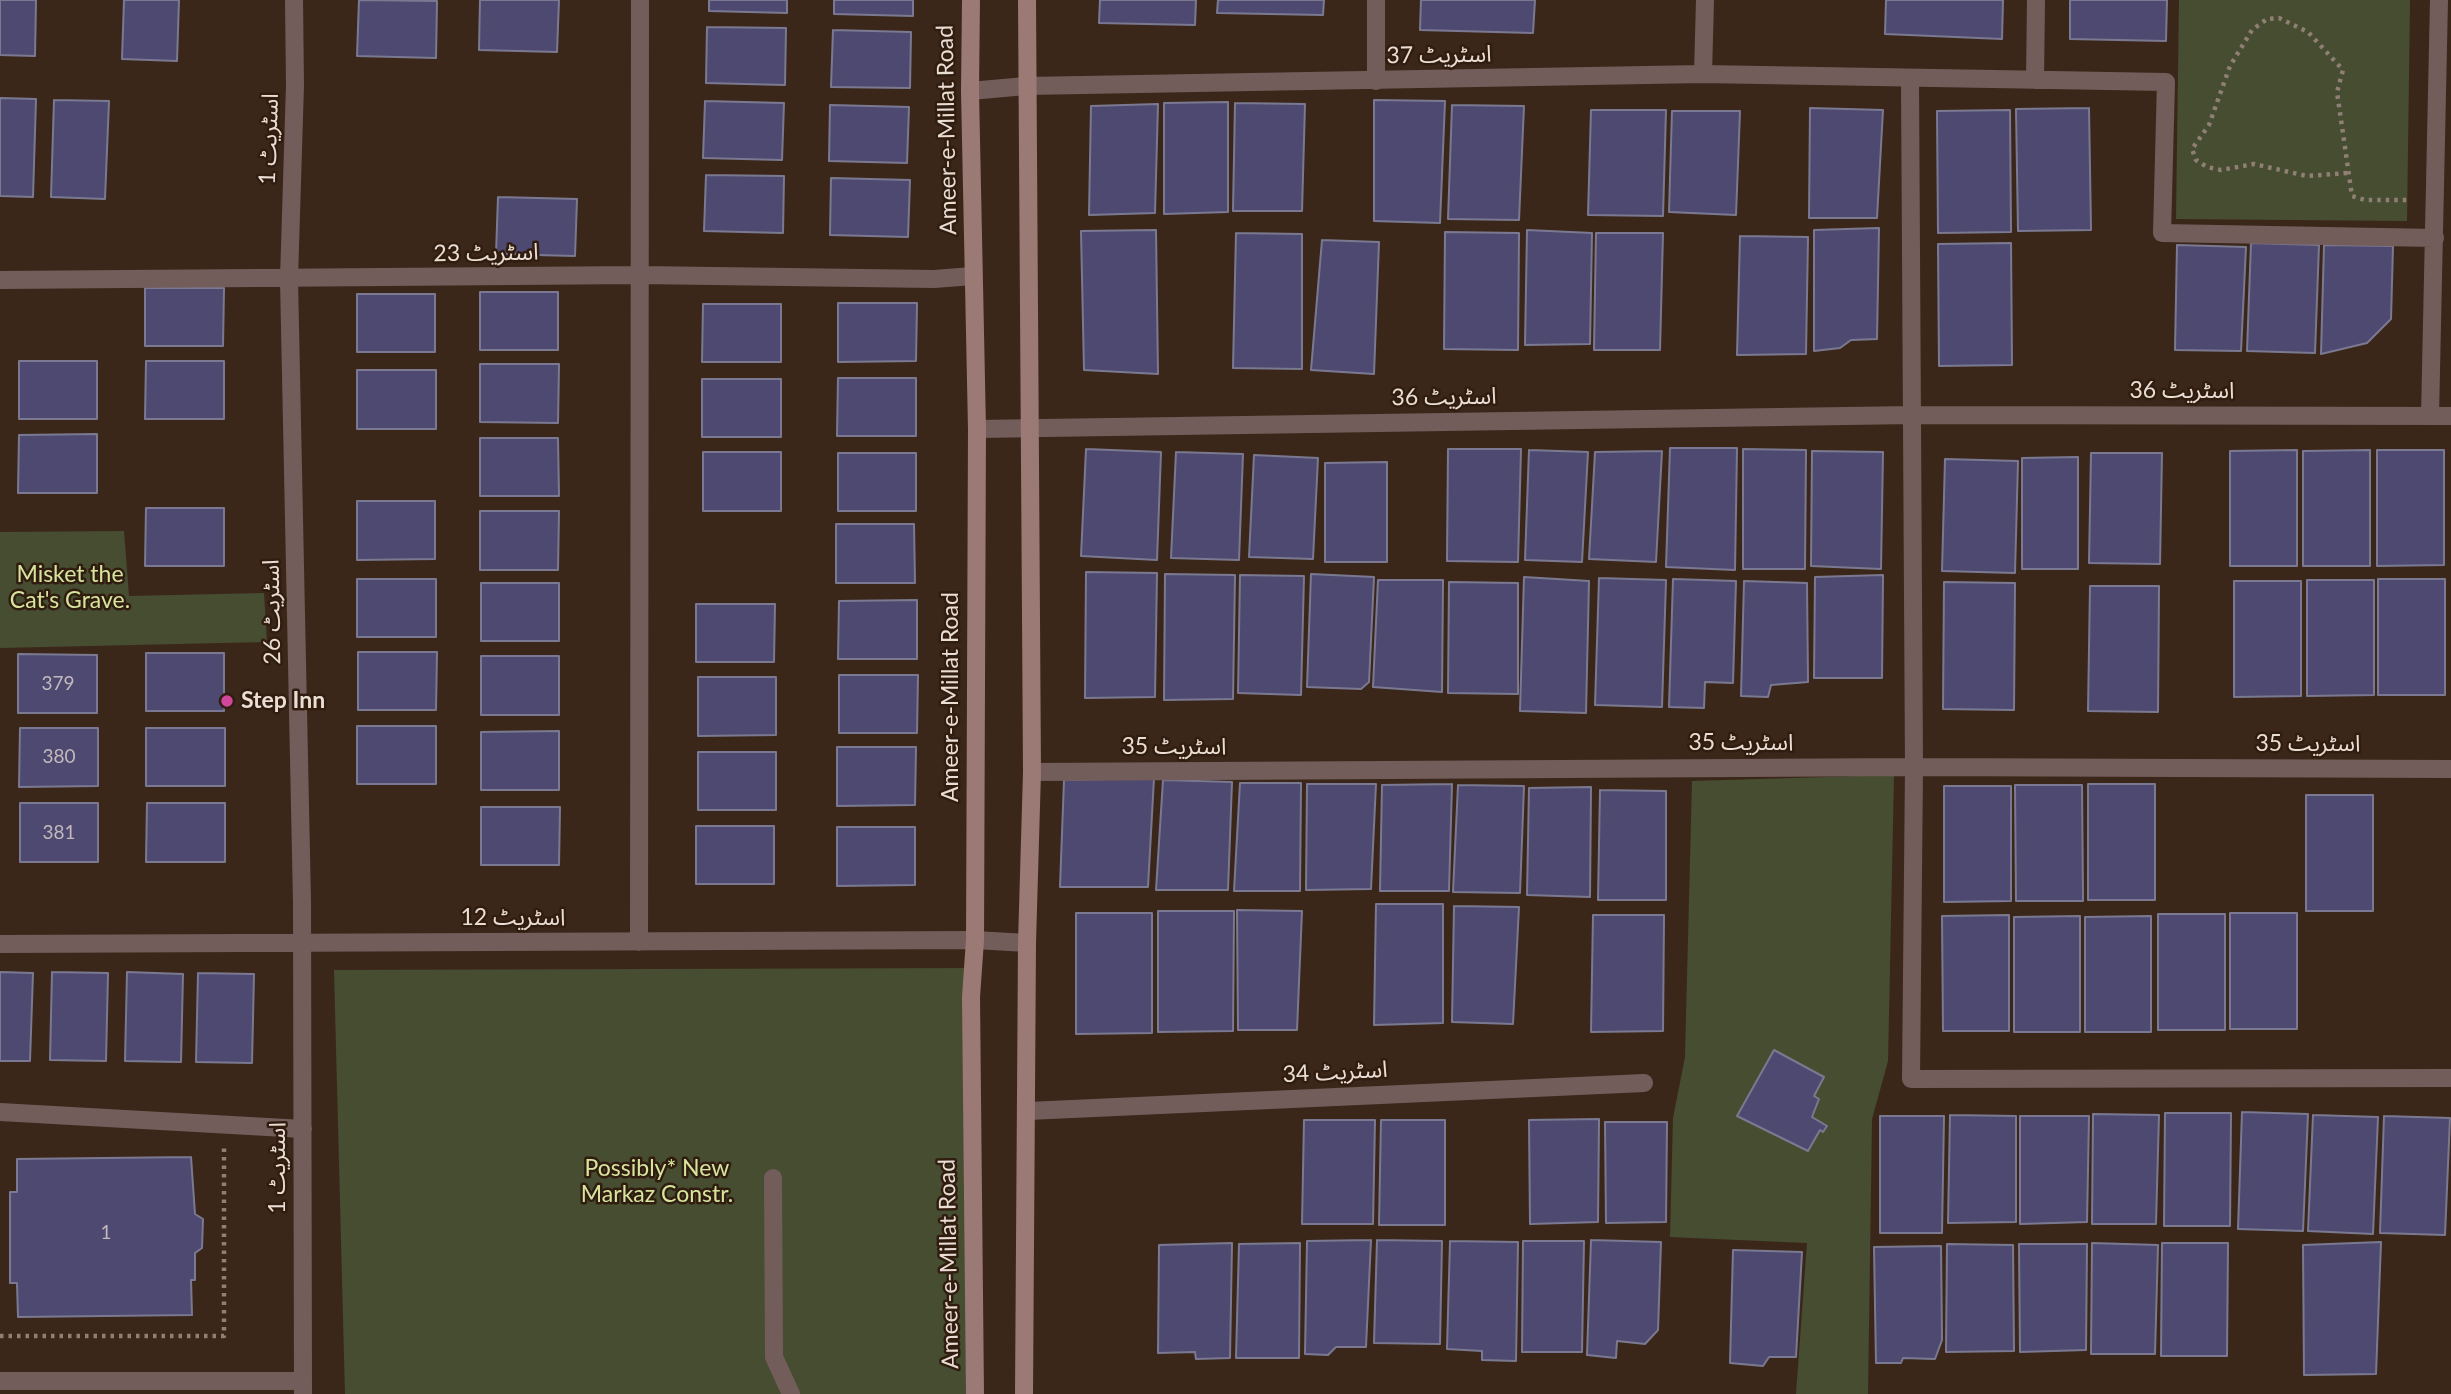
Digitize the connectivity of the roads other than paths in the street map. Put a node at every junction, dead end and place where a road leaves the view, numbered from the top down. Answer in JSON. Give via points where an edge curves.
{"nodes":[{"id":1,"x":294,"y":0,"type":"edge"},
{"id":2,"x":640,"y":0,"type":"edge"},
{"id":3,"x":971,"y":0,"type":"edge"},
{"id":4,"x":1027,"y":0,"type":"edge"},
{"id":5,"x":1376,"y":0,"type":"edge"},
{"id":6,"x":1705,"y":0,"type":"edge"},
{"id":7,"x":2036,"y":0,"type":"edge"},
{"id":8,"x":2439,"y":0,"type":"edge"},
{"id":9,"x":1703,"y":74,"type":"junction"},
{"id":10,"x":2445,"y":75,"type":"edge"},
{"id":11,"x":1910,"y":80,"type":"junction"},
{"id":12,"x":2035,"y":80,"type":"junction"},
{"id":13,"x":1376,"y":81,"type":"junction"},
{"id":14,"x":1026,"y":86,"type":"junction"},
{"id":15,"x":970,"y":91,"type":"junction"},
{"id":16,"x":2435,"y":238,"type":"junction"},
{"id":17,"x":640,"y":275,"type":"junction"},
{"id":18,"x":973,"y":276,"type":"junction"},
{"id":19,"x":289,"y":279,"type":"junction"},
{"id":20,"x":0,"y":280,"type":"edge"},
{"id":21,"x":1913,"y":415,"type":"junction"},
{"id":22,"x":2430,"y":416,"type":"junction"},
{"id":23,"x":2451,"y":416,"type":"edge"},
{"id":24,"x":1029,"y":428,"type":"junction"},
{"id":25,"x":977,"y":429,"type":"junction"},
{"id":26,"x":1914,"y":767,"type":"junction"},
{"id":27,"x":2451,"y":769,"type":"edge"},
{"id":28,"x":1032,"y":772,"type":"junction"},
{"id":29,"x":975,"y":940,"type":"junction"},
{"id":30,"x":639,"y":942,"type":"junction"},
{"id":31,"x":301,"y":943,"type":"junction"},
{"id":32,"x":1027,"y":943,"type":"junction"},
{"id":33,"x":0,"y":944,"type":"edge"},
{"id":34,"x":2451,"y":1079,"type":"edge"},
{"id":35,"x":1644,"y":1083,"type":"dead end"},
{"id":36,"x":1028,"y":1111,"type":"junction"},
{"id":37,"x":0,"y":1112,"type":"edge"},
{"id":38,"x":303,"y":1129,"type":"junction"},
{"id":39,"x":773,"y":1178,"type":"dead end"},
{"id":40,"x":0,"y":1381,"type":"edge"},
{"id":41,"x":303,"y":1387,"type":"edge"},
{"id":42,"x":791,"y":1394,"type":"edge"},
{"id":43,"x":975,"y":1394,"type":"edge"},
{"id":44,"x":1024,"y":1394,"type":"edge"}],
"edges":[{"from":1,"to":19,"type":"street","name":"اسٹریٹ 1","via":[[296,85]]},
{"from":2,"to":17,"type":"street"},
{"from":3,"to":15,"type":"main road","name":"Ameer-e-Millat Road"},
{"from":4,"to":14,"type":"main road"},
{"from":5,"to":13,"type":"street"},
{"from":6,"to":9,"type":"street"},
{"from":7,"to":12,"type":"street"},
{"from":8,"to":10,"type":"street"},
{"from":9,"to":11,"type":"street","name":"اسٹریٹ 37"},
{"from":9,"to":13,"type":"street","name":"اسٹریٹ 37"},
{"from":10,"to":16,"type":"street"},
{"from":11,"to":12,"type":"street","name":"اسٹریٹ 37"},
{"from":11,"to":21,"type":"street"},
{"from":12,"to":16,"type":"street","name":"اسٹریٹ 37","via":[[2166,82],[2162,233]]},
{"from":13,"to":14,"type":"street","name":"اسٹریٹ 37"},
{"from":14,"to":15,"type":"street","name":"اسٹریٹ 37"},
{"from":14,"to":24,"type":"main road"},
{"from":15,"to":18,"type":"main road","name":"Ameer-e-Millat Road"},
{"from":16,"to":22,"type":"street"},
{"from":17,"to":18,"type":"street","name":"اسٹریٹ 23"},
{"from":17,"to":19,"type":"street","name":"اسٹریٹ 23"},
{"from":17,"to":30,"type":"street"},
{"from":18,"to":25,"type":"main road","name":"Ameer-e-Millat Road"},
{"from":19,"to":20,"type":"street","name":"اسٹریٹ 23"},
{"from":19,"to":31,"type":"street","name":"اسٹریٹ 26"},
{"from":21,"to":22,"type":"street","name":"اسٹریٹ 36"},
{"from":21,"to":24,"type":"street","name":"اسٹریٹ 36"},
{"from":21,"to":26,"type":"street"},
{"from":22,"to":23,"type":"street","name":"اسٹریٹ 36"},
{"from":24,"to":25,"type":"street","name":"اسٹریٹ 36"},
{"from":24,"to":28,"type":"main road"},
{"from":25,"to":29,"type":"main road","name":"Ameer-e-Millat Road"},
{"from":26,"to":27,"type":"street","name":"اسٹریٹ 35"},
{"from":26,"to":28,"type":"street","name":"اسٹریٹ 35"},
{"from":26,"to":34,"type":"street","via":[[1910,1079]]},
{"from":28,"to":32,"type":"main road"},
{"from":29,"to":30,"type":"street","name":"اسٹریٹ 12"},
{"from":29,"to":32,"type":"street","name":"اسٹریٹ 12"},
{"from":29,"to":43,"type":"main road","name":"Ameer-e-Millat Road","via":[[971,997]]},
{"from":30,"to":31,"type":"street","name":"اسٹریٹ 12"},
{"from":31,"to":33,"type":"street","name":"اسٹریٹ 12"},
{"from":31,"to":38,"type":"street","name":"اسٹریٹ 1"},
{"from":32,"to":36,"type":"main road"},
{"from":35,"to":36,"type":"street","name":"اسٹریٹ 34"},
{"from":36,"to":44,"type":"main road"},
{"from":37,"to":38,"type":"street"},
{"from":38,"to":41,"type":"street","name":"اسٹریٹ 1"},
{"from":39,"to":42,"type":"street","via":[[774,1357]]},
{"from":40,"to":41,"type":"street"}]}
